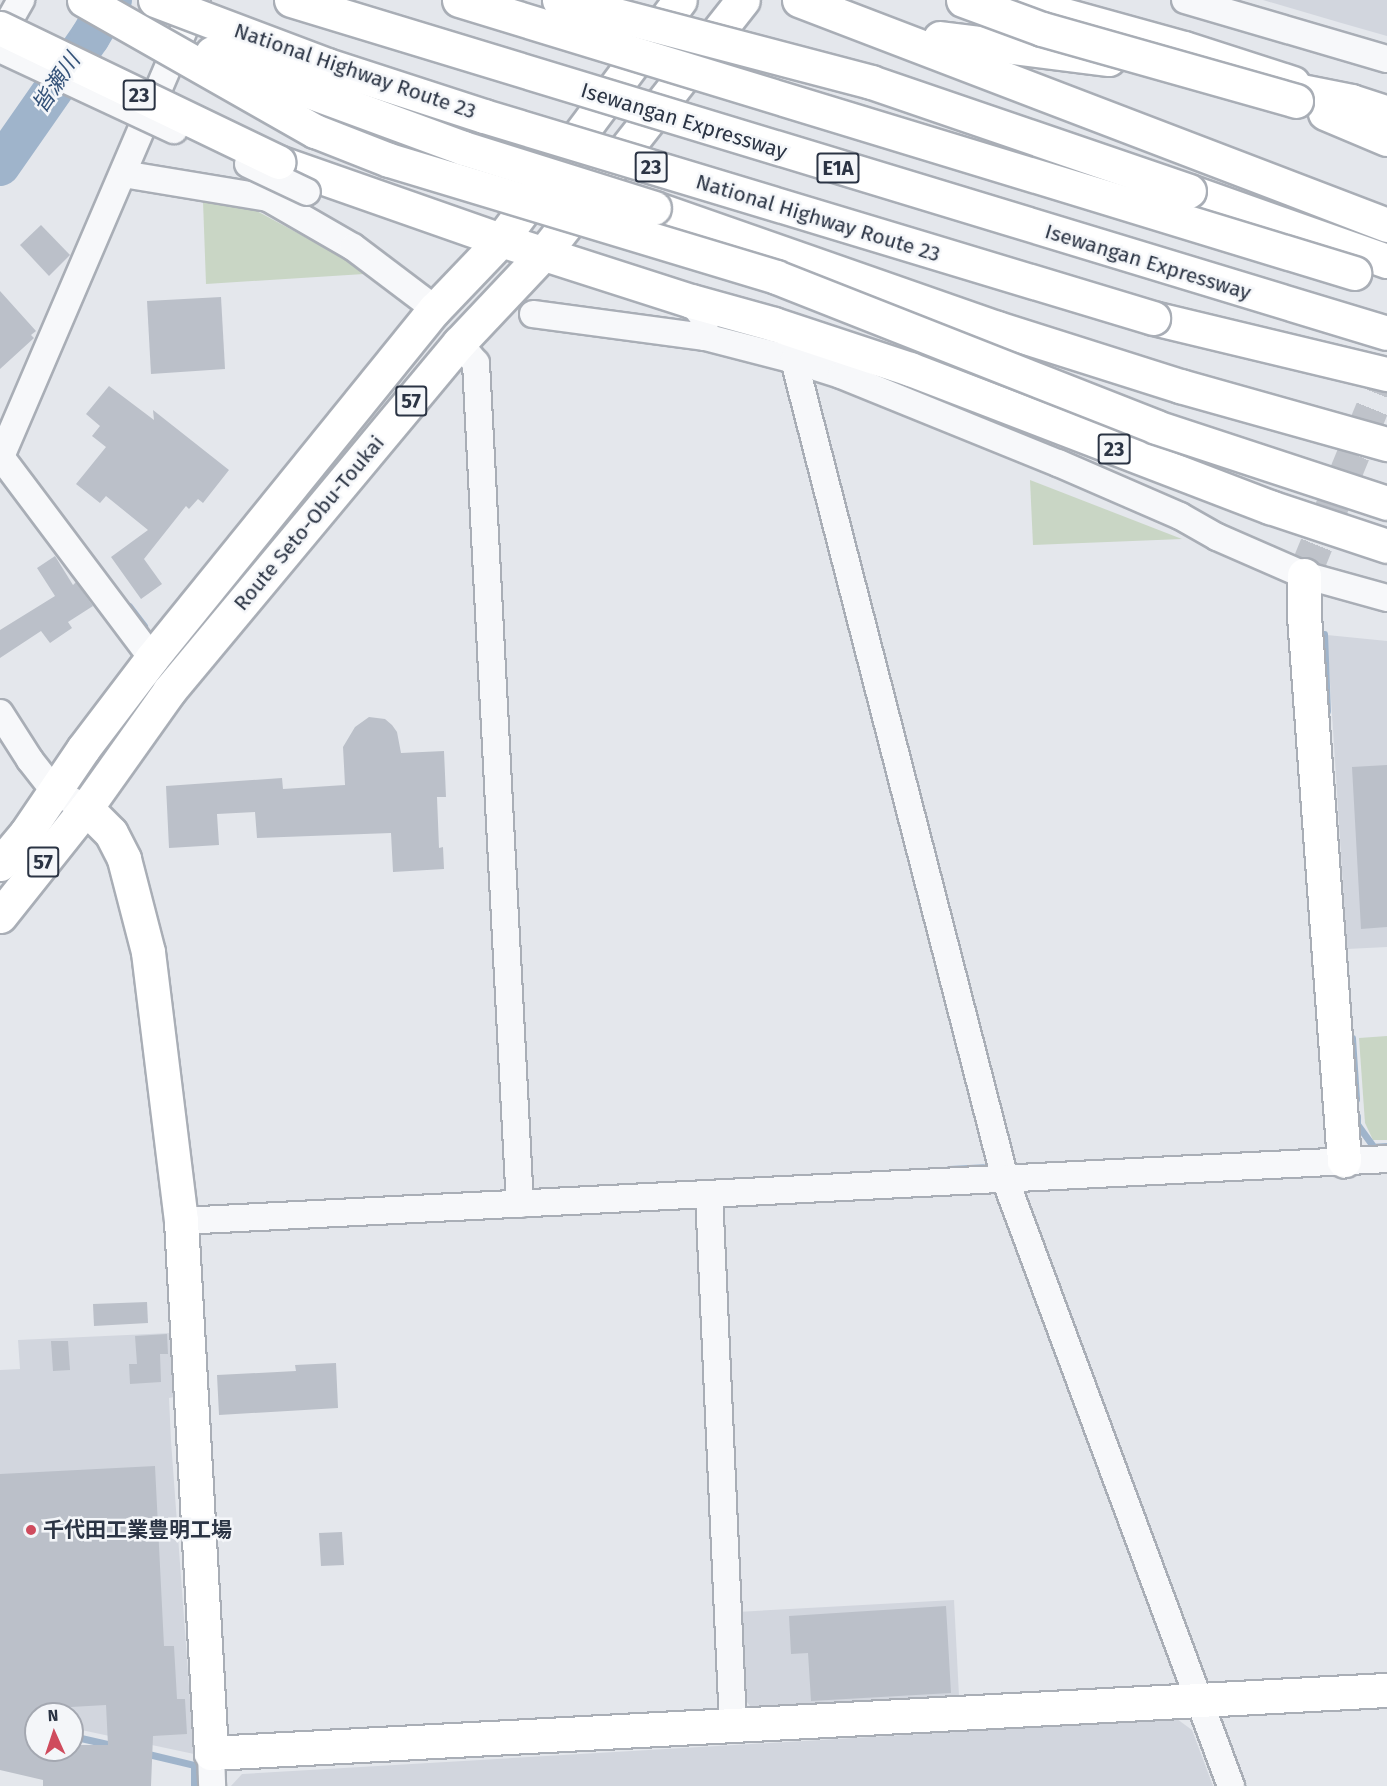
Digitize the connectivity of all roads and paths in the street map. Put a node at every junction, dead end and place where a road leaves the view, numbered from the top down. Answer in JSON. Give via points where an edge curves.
{"nodes":[{"id":1,"x":21,"y":0,"type":"edge"},
{"id":2,"x":84,"y":0,"type":"edge"},
{"id":3,"x":130,"y":0,"type":"edge"},
{"id":4,"x":155,"y":0,"type":"edge"},
{"id":5,"x":197,"y":0,"type":"edge"},
{"id":6,"x":291,"y":0,"type":"edge"},
{"id":7,"x":459,"y":0,"type":"edge"},
{"id":8,"x":559,"y":0,"type":"edge"},
{"id":9,"x":680,"y":0,"type":"edge"},
{"id":10,"x":743,"y":0,"type":"edge"},
{"id":11,"x":799,"y":0,"type":"edge"},
{"id":12,"x":963,"y":0,"type":"edge"},
{"id":13,"x":1010,"y":0,"type":"edge"},
{"id":14,"x":1185,"y":0,"type":"edge"},
{"id":15,"x":868,"y":25,"type":"junction"},
{"id":16,"x":0,"y":28,"type":"edge"},
{"id":17,"x":0,"y":37,"type":"edge"},
{"id":18,"x":0,"y":49,"type":"edge"},
{"id":19,"x":1387,"y":59,"type":"edge"},
{"id":20,"x":1351,"y":101,"type":"junction"},
{"id":21,"x":1387,"y":113,"type":"edge"},
{"id":22,"x":1387,"y":139,"type":"edge"},
{"id":23,"x":123,"y":174,"type":"junction"},
{"id":24,"x":1387,"y":225,"type":"edge"},
{"id":25,"x":501,"y":240,"type":"junction"},
{"id":26,"x":352,"y":247,"type":"junction"},
{"id":27,"x":543,"y":254,"type":"junction"},
{"id":28,"x":1387,"y":261,"type":"edge"},
{"id":29,"x":1387,"y":282,"type":"edge"},
{"id":30,"x":691,"y":301,"type":"junction"},
{"id":31,"x":435,"y":309,"type":"junction"},
{"id":32,"x":533,"y":314,"type":"dead end"},
{"id":33,"x":1387,"y":333,"type":"edge"},
{"id":34,"x":705,"y":337,"type":"junction"},
{"id":35,"x":459,"y":343,"type":"junction"},
{"id":36,"x":847,"y":348,"type":"junction"},
{"id":37,"x":794,"y":360,"type":"junction"},
{"id":38,"x":1387,"y":374,"type":"edge"},
{"id":39,"x":1378,"y":441,"type":"edge"},
{"id":40,"x":0,"y":458,"type":"edge"},
{"id":41,"x":1387,"y":504,"type":"edge"},
{"id":42,"x":1386,"y":545,"type":"edge"},
{"id":43,"x":1304,"y":575,"type":"junction"},
{"id":44,"x":1387,"y":598,"type":"edge"},
{"id":45,"x":152,"y":658,"type":"junction"},
{"id":46,"x":0,"y":713,"type":"edge"},
{"id":47,"x":55,"y":792,"type":"junction"},
{"id":48,"x":86,"y":808,"type":"junction"},
{"id":49,"x":0,"y":864,"type":"edge"},
{"id":50,"x":0,"y":916,"type":"edge"},
{"id":51,"x":1387,"y":1159,"type":"edge"},
{"id":52,"x":1344,"y":1161,"type":"junction"},
{"id":53,"x":1005,"y":1179,"type":"junction"},
{"id":54,"x":709,"y":1194,"type":"junction"},
{"id":55,"x":520,"y":1204,"type":"junction"},
{"id":56,"x":181,"y":1221,"type":"junction"},
{"id":57,"x":1387,"y":1690,"type":"edge"},
{"id":58,"x":1201,"y":1700,"type":"junction"},
{"id":59,"x":733,"y":1725,"type":"junction"},
{"id":60,"x":211,"y":1753,"type":"junction"},
{"id":61,"x":212,"y":1786,"type":"edge"},
{"id":62,"x":1231,"y":1786,"type":"edge"}],
"edges":[{"from":1,"to":17,"type":"street"},
{"from":2,"to":41,"type":"main road","bridge":true,"via":[[315,131],[389,160],[776,277],[1156,427]]},
{"from":3,"to":39,"type":"main road","bridge":true,"via":[[224,60],[463,148],[654,208],[1180,386]]},
{"from":4,"to":38,"type":"main road","name":"National Highway Route 23","number":"23","bridge":true,"via":[[327,65],[484,116],[1153,318]]},
{"from":5,"to":23,"type":"street"},
{"from":6,"to":33,"type":"main road","name":"Isewangan Expressway","number":"E1A","bridge":true},
{"from":7,"to":29,"type":"main road","number":"E1A","bridge":true},
{"from":8,"to":28,"type":"main road","bridge":true,"via":[[871,82]]},
{"from":9,"to":25,"type":"main road","name":"Route Seto-Obu-Toukai","number":"57"},
{"from":10,"to":27,"type":"main road","name":"Route Seto-Obu-Toukai","number":"57"},
{"from":11,"to":15,"type":"main road"},
{"from":12,"to":22,"type":"main road","bridge":true,"via":[[1042,29],[1296,101]]},
{"from":13,"to":20,"type":"main road","via":[[1184,48]]},
{"from":14,"to":19,"type":"street"},
{"from":15,"to":20,"type":"main road","via":[[991,46],[1064,52]]},
{"from":15,"to":24,"type":"main road"},
{"from":16,"to":25,"type":"main road","number":"23","bridge":true,"via":[[278,162]]},
{"from":18,"to":26,"type":"street","bridge":true,"via":[[307,192],[310,207],[351,234]]},
{"from":20,"to":21,"type":"main road"},
{"from":23,"to":26,"type":"street","via":[[268,198]]},
{"from":23,"to":40,"type":"street"},
{"from":25,"to":27,"type":"main road","number":"23"},
{"from":25,"to":31,"type":"main road","name":"Route Seto-Obu-Toukai","number":"57"},
{"from":26,"to":31,"type":"street"},
{"from":27,"to":30,"type":"main road","number":"23"},
{"from":27,"to":35,"type":"main road","name":"Route Seto-Obu-Toukai","number":"57"},
{"from":30,"to":34,"type":"street","via":[[704,318]]},
{"from":30,"to":36,"type":"main road","number":"23"},
{"from":31,"to":45,"type":"main road","name":"Route Seto-Obu-Toukai","number":"57"},
{"from":32,"to":34,"type":"street"},
{"from":34,"to":37,"type":"street"},
{"from":35,"to":48,"type":"main road","name":"Route Seto-Obu-Toukai","number":"57","via":[[169,692]]},
{"from":35,"to":55,"type":"street","via":[[476,363]]},
{"from":36,"to":39,"type":"main road","via":[[990,354],[1183,403]]},
{"from":36,"to":42,"type":"main road","number":"23","via":[[1270,507]]},
{"from":37,"to":43,"type":"street","via":[[841,375],[1058,463]]},
{"from":37,"to":53,"type":"street"},
{"from":40,"to":45,"type":"street"},
{"from":43,"to":44,"type":"street"},
{"from":43,"to":52,"type":"main road"},
{"from":45,"to":47,"type":"main road","name":"Route Seto-Obu-Toukai","number":"57"},
{"from":46,"to":47,"type":"street"},
{"from":47,"to":48,"type":"street"},
{"from":47,"to":49,"type":"main road","name":"Route Seto-Obu-Toukai","number":"57"},
{"from":48,"to":50,"type":"main road","name":"Route Seto-Obu-Toukai","number":"57"},
{"from":48,"to":56,"type":"main road","via":[[111,832],[124,859],[142,923]]},
{"from":51,"to":52,"type":"street"},
{"from":52,"to":53,"type":"street"},
{"from":53,"to":54,"type":"street"},
{"from":53,"to":58,"type":"street"},
{"from":54,"to":55,"type":"street"},
{"from":54,"to":59,"type":"street"},
{"from":55,"to":56,"type":"street"},
{"from":56,"to":60,"type":"main road"},
{"from":57,"to":58,"type":"main road"},
{"from":58,"to":59,"type":"main road"},
{"from":58,"to":62,"type":"street"},
{"from":59,"to":60,"type":"main road"},
{"from":60,"to":61,"type":"street"}]}
